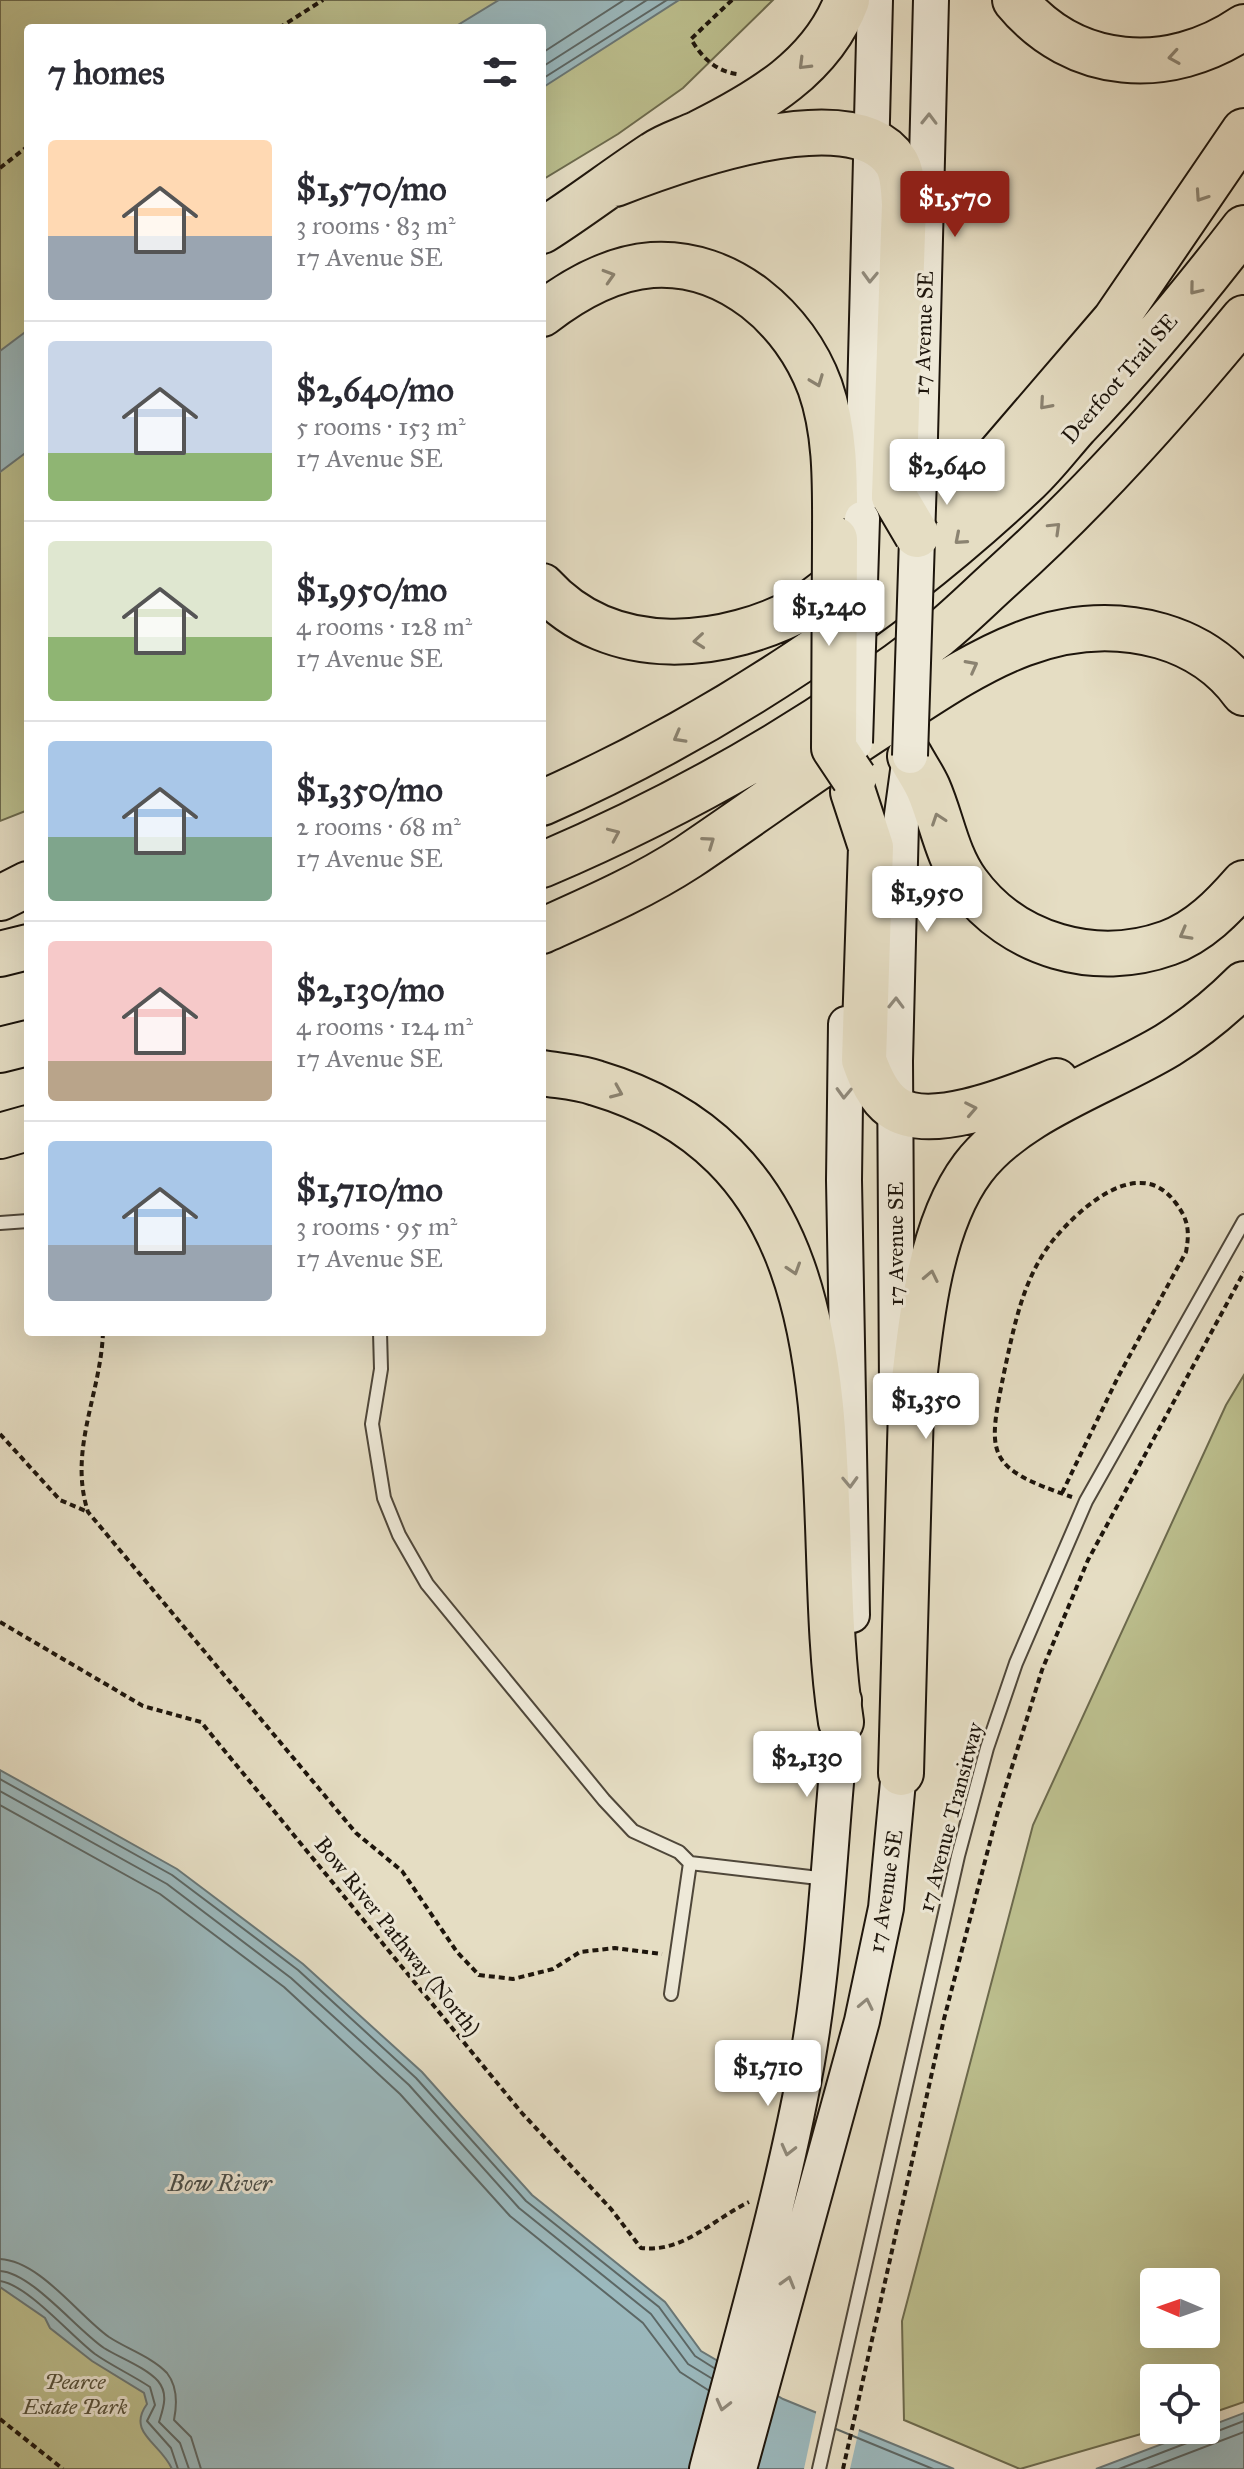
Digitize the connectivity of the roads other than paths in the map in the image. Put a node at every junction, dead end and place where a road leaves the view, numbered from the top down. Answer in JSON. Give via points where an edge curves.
{"nodes":[{"id":1,"x":847,"y":0,"type":"edge"},
{"id":2,"x":875,"y":0,"type":"edge"},
{"id":3,"x":931,"y":0,"type":"edge"},
{"id":4,"x":1015,"y":0,"type":"edge"},
{"id":5,"x":1244,"y":27,"type":"edge"},
{"id":6,"x":1244,"y":131,"type":"edge"},
{"id":7,"x":874,"y":143,"type":"junction"},
{"id":8,"x":615,"y":184,"type":"junction"},
{"id":9,"x":546,"y":228,"type":"edge"},
{"id":10,"x":1244,"y":228,"type":"edge"},
{"id":11,"x":546,"y":311,"type":"edge"},
{"id":12,"x":1244,"y":318,"type":"edge"},
{"id":13,"x":877,"y":508,"type":"junction"},
{"id":14,"x":917,"y":535,"type":"joint"},
{"id":15,"x":546,"y":589,"type":"edge"},
{"id":16,"x":1244,"y":693,"type":"edge"},
{"id":17,"x":910,"y":756,"type":"junction"},
{"id":18,"x":853,"y":785,"type":"junction"},
{"id":19,"x":546,"y":801,"type":"edge"},
{"id":20,"x":546,"y":863,"type":"edge"},
{"id":21,"x":1244,"y":883,"type":"edge"},
{"id":22,"x":24,"y":886,"type":"edge"},
{"id":23,"x":0,"y":898,"type":"edge"},
{"id":24,"x":546,"y":929,"type":"edge"},
{"id":25,"x":24,"y":948,"type":"edge"},
{"id":26,"x":0,"y":954,"type":"edge"},
{"id":27,"x":1236,"y":991,"type":"edge"},
{"id":28,"x":24,"y":1044,"type":"edge"},
{"id":29,"x":0,"y":1050,"type":"edge"},
{"id":30,"x":546,"y":1074,"type":"edge"},
{"id":31,"x":895,"y":1109,"type":"junction"},
{"id":32,"x":24,"y":1129,"type":"edge"},
{"id":33,"x":0,"y":1137,"type":"edge"},
{"id":34,"x":24,"y":1139,"type":"edge"},
{"id":35,"x":24,"y":1221,"type":"edge"},
{"id":36,"x":1244,"y":1221,"type":"edge"},
{"id":37,"x":0,"y":1223,"type":"edge"},
{"id":38,"x":380,"y":1336,"type":"edge"},
{"id":39,"x":841,"y":1722,"type":"junction"},
{"id":40,"x":901,"y":1773,"type":"junction"},
{"id":41,"x":690,"y":1863,"type":"junction"},
{"id":42,"x":830,"y":1880,"type":"junction"},
{"id":43,"x":671,"y":1994,"type":"dead end"},
{"id":44,"x":753,"y":2349,"type":"junction"},
{"id":45,"x":707,"y":2469,"type":"edge"},
{"id":46,"x":739,"y":2469,"type":"edge"},
{"id":47,"x":819,"y":2469,"type":"edge"}],
"edges":[{"from":1,"to":8,"type":"highway","one_way":true,"via":[[823,42],[781,85],[747,109],[656,152]]},
{"from":2,"to":7,"type":"main road"},
{"from":13,"to":3,"type":"main road","name":"17 Avenue SE","one_way":true},
{"from":5,"to":4,"type":"highway","one_way":true,"via":[[1205,51],[1169,60],[1118,59],[1060,40],[1035,25]]},
{"from":6,"to":15,"type":"highway","one_way":true,"via":[[1115,320],[987,469],[808,605],[735,636],[694,643],[657,641],[616,635]]},
{"from":7,"to":8,"type":"highway","via":[[833,132],[782,137],[685,158]]},
{"from":7,"to":13,"type":"highway","via":[[896,162],[904,204]]},
{"from":8,"to":9,"type":"highway"},
{"from":10,"to":19,"type":"highway","name":"Deerfoot Trail SE","one_way":true,"via":[[1134,365],[1029,478],[944,553],[704,723]]},
{"from":11,"to":13,"type":"highway","one_way":true,"via":[[586,284],[652,265],[722,278],[749,294],[796,338],[820,387],[833,450]]},
{"from":20,"to":12,"type":"highway","one_way":true,"via":[[714,785],[810,726],[939,634],[1057,527],[1137,444]]},
{"from":13,"to":14,"type":"highway","bridge":true},
{"from":13,"to":18,"type":"highway","bridge":true,"via":[[834,748]]},
{"from":14,"to":17,"type":"main road","name":"17 Avenue SE","bridge":true},
{"from":24,"to":16,"type":"highway","one_way":true,"via":[[685,859],[969,666],[1032,640],[1091,627],[1145,632],[1207,656]]},
{"from":21,"to":17,"type":"highway","one_way":true,"via":[[1222,908],[1169,943],[1107,953],[1065,951],[1006,922],[967,883],[950,855],[928,788]]},
{"from":31,"to":17,"type":"main road","name":"17 Avenue SE","one_way":true,"via":[[901,822]]},
{"from":18,"to":31,"type":"highway","via":[[871,847],[864,1060],[871,1079]]},
{"from":18,"to":39,"type":"main road","name":"17 Avenue SE","one_way":true,"via":[[843,1118],[852,1599]]},
{"from":22,"to":23,"type":"highway"},
{"from":25,"to":26,"type":"highway"},
{"from":31,"to":27,"type":"highway","one_way":true,"via":[[926,1117],[999,1103],[1057,1081]]},
{"from":40,"to":27,"type":"highway","one_way":true,"via":[[911,1408],[943,1226],[972,1169],[992,1148],[1021,1125],[1169,1044]]},
{"from":28,"to":29,"type":"highway"},
{"from":30,"to":39,"type":"highway","one_way":true,"via":[[596,1082],[671,1114],[730,1163],[776,1221],[814,1344],[824,1448],[832,1665]]},
{"from":31,"to":40,"type":"main road","name":"17 Avenue SE"},
{"from":32,"to":33,"type":"highway"},
{"from":33,"to":34,"type":"highway"},
{"from":35,"to":37,"type":"lane"},
{"from":36,"to":47,"type":"lane","name":"17 Avenue Transitway","via":[[1086,1501],[1016,1663],[987,1748]]},
{"from":38,"to":41,"type":"lane","via":[[372,1424],[375,1456],[399,1535],[427,1584],[633,1831],[679,1852]]},
{"from":39,"to":42,"type":"main road","name":"17 Avenue SE"},
{"from":44,"to":40,"type":"main road","name":"17 Avenue SE","one_way":true,"via":[[862,2021],[886,1908]]},
{"from":41,"to":42,"type":"lane"},
{"from":41,"to":43,"type":"lane"},
{"from":42,"to":44,"type":"main road","name":"17 Avenue SE","one_way":true,"via":[[807,2060]]},
{"from":44,"to":45,"type":"main road","name":"17 Avenue SE","one_way":true},
{"from":44,"to":46,"type":"main road","name":"17 Avenue SE"}]}
